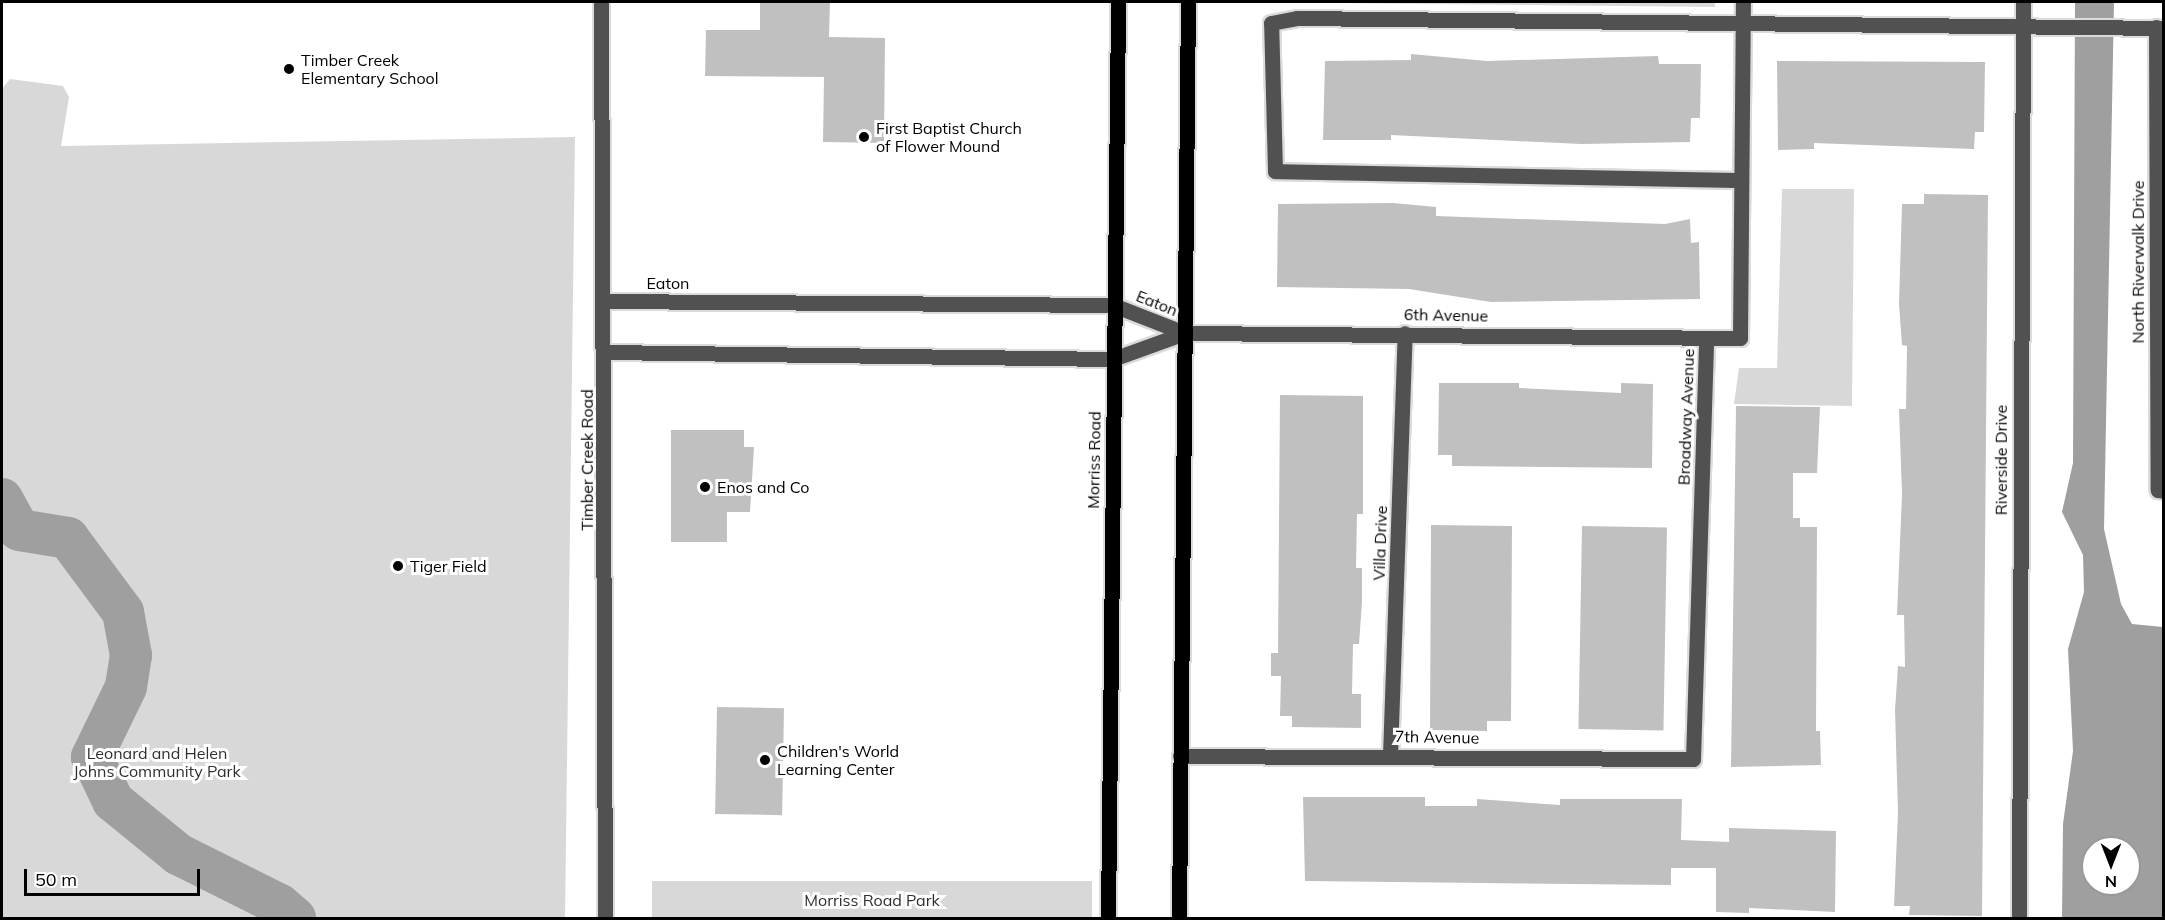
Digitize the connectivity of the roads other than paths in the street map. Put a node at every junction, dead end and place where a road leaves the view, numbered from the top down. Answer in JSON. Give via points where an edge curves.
{"nodes":[{"id":1,"x":601,"y":2,"type":"edge"},
{"id":2,"x":1118,"y":2,"type":"edge"},
{"id":3,"x":1188,"y":2,"type":"edge"},
{"id":4,"x":1743,"y":2,"type":"edge"},
{"id":5,"x":2023,"y":2,"type":"edge"},
{"id":6,"x":1743,"y":23,"type":"junction"},
{"id":7,"x":2023,"y":24,"type":"junction"},
{"id":8,"x":2160,"y":28,"type":"edge"},
{"id":9,"x":1741,"y":180,"type":"junction"},
{"id":10,"x":604,"y":301,"type":"junction"},
{"id":11,"x":1113,"y":305,"type":"junction"},
{"id":12,"x":1185,"y":333,"type":"junction"},
{"id":13,"x":1406,"y":333,"type":"junction"},
{"id":14,"x":1706,"y":339,"type":"junction"},
{"id":15,"x":605,"y":352,"type":"junction"},
{"id":16,"x":1113,"y":359,"type":"junction"},
{"id":17,"x":2163,"y":490,"type":"edge"},
{"id":18,"x":1390,"y":754,"type":"junction"},
{"id":19,"x":1180,"y":756,"type":"junction"},
{"id":20,"x":1693,"y":759,"type":"joint"},
{"id":21,"x":605,"y":916,"type":"edge"},
{"id":22,"x":1108,"y":918,"type":"edge"},
{"id":23,"x":1179,"y":918,"type":"edge"},
{"id":24,"x":2019,"y":918,"type":"edge"}],
"edges":[{"from":1,"to":10,"type":"street","name":"Timber Creek Road"},
{"from":2,"to":11,"type":"main road","name":"Morriss Road"},
{"from":3,"to":12,"type":"main road"},
{"from":4,"to":6,"type":"street","name":"Broadway Avenue"},
{"from":5,"to":7,"type":"street","name":"Riverside Drive"},
{"from":6,"to":7,"type":"street"},
{"from":6,"to":9,"type":"street","name":"Broadway Avenue"},
{"from":6,"to":9,"type":"street","via":[[1282,18],[1271,23],[1275,171]]},
{"from":7,"to":8,"type":"street"},
{"from":7,"to":24,"type":"street","name":"Riverside Drive"},
{"from":8,"to":17,"type":"street","name":"North Riverwalk Drive","via":[[2158,490]]},
{"from":9,"to":14,"type":"street","name":"Broadway Avenue","via":[[1740,338]]},
{"from":10,"to":11,"type":"street","name":"Eaton"},
{"from":10,"to":15,"type":"street","name":"Timber Creek Road"},
{"from":11,"to":12,"type":"street","name":"Eaton"},
{"from":11,"to":16,"type":"main road","name":"Morriss Road"},
{"from":12,"to":13,"type":"street","name":"6th Avenue"},
{"from":12,"to":16,"type":"street","name":"Eaton"},
{"from":12,"to":19,"type":"main road"},
{"from":13,"to":14,"type":"street","name":"6th Avenue"},
{"from":13,"to":18,"type":"street","name":"Villa Drive"},
{"from":14,"to":20,"type":"street","name":"Broadway Avenue"},
{"from":15,"to":16,"type":"street","name":"Eaton"},
{"from":15,"to":21,"type":"street","name":"Timber Creek Road"},
{"from":16,"to":22,"type":"main road","name":"Morriss Road"},
{"from":18,"to":19,"type":"street","name":"7th Avenue"},
{"from":18,"to":20,"type":"street","name":"7th Avenue"},
{"from":19,"to":23,"type":"main road"}]}
